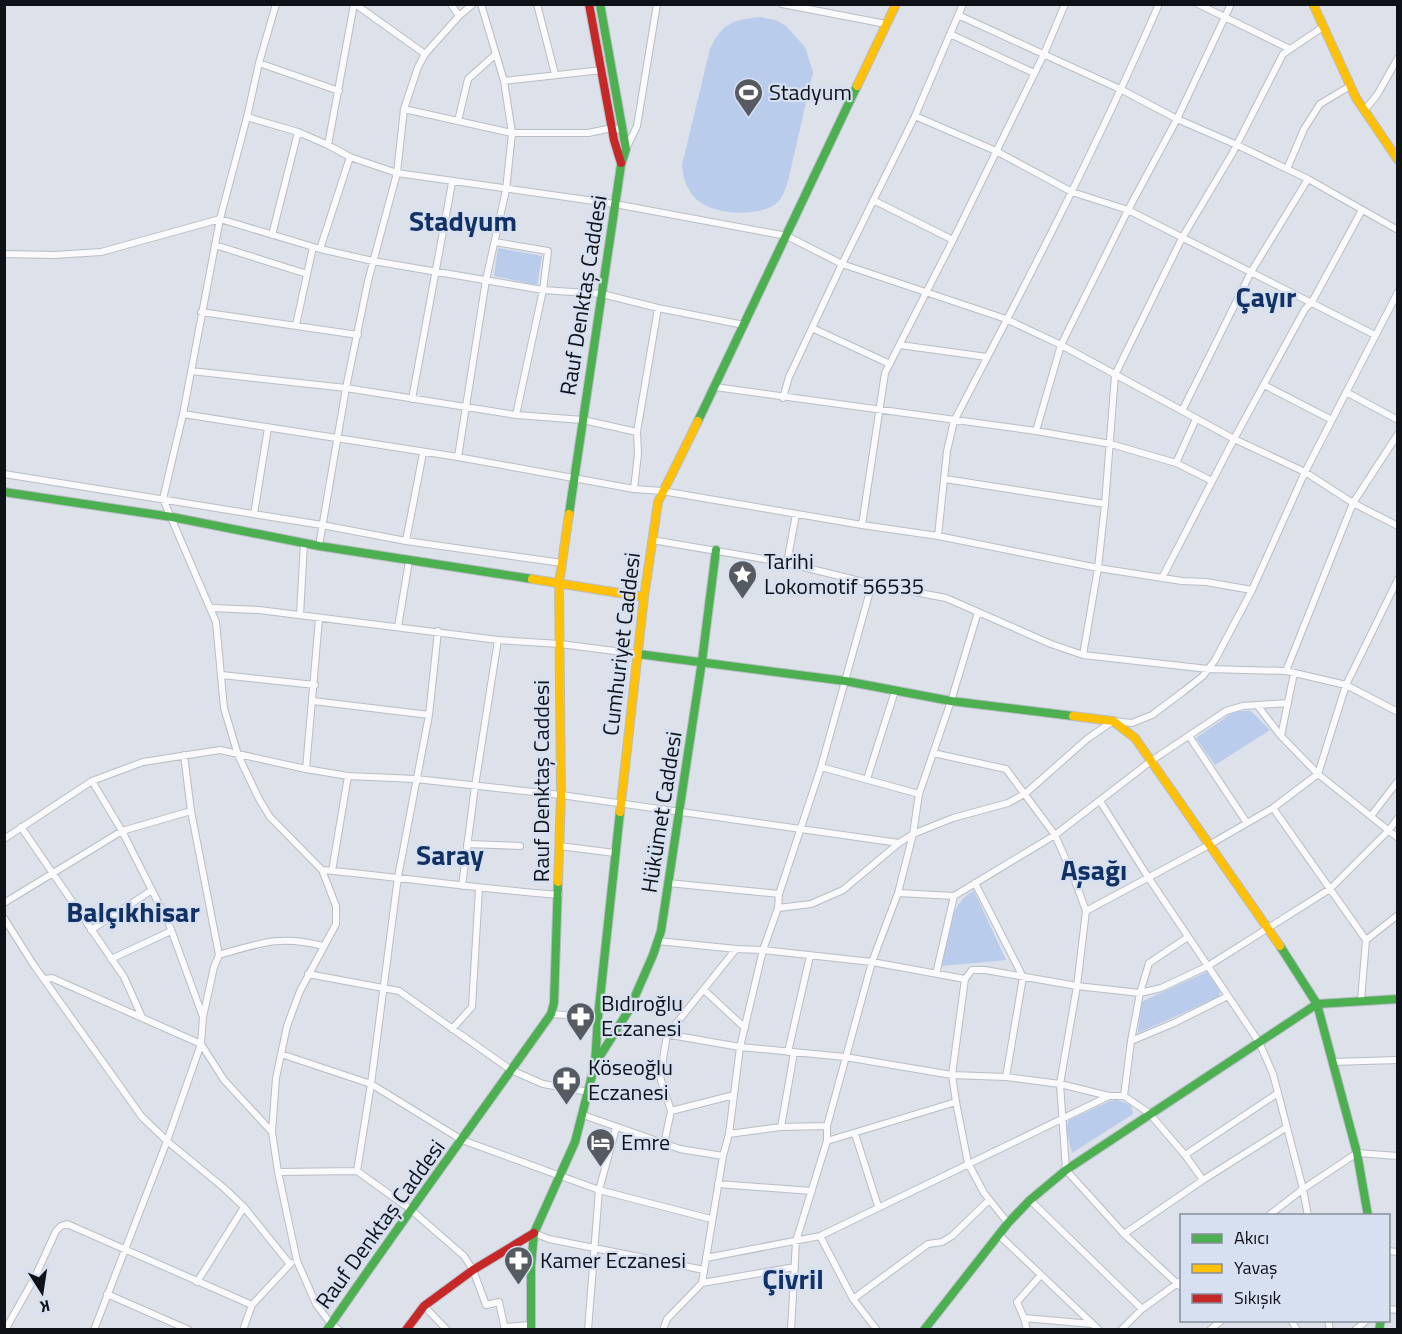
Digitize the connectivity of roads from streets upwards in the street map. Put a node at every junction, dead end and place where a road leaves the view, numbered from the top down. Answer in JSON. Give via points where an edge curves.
{"nodes":[{"id":1,"x":276,"y":4,"type":"edge"},
{"id":2,"x":354,"y":4,"type":"edge"},
{"id":3,"x":451,"y":4,"type":"edge"},
{"id":4,"x":473,"y":4,"type":"edge"},
{"id":5,"x":481,"y":4,"type":"edge"},
{"id":6,"x":537,"y":4,"type":"edge"},
{"id":7,"x":588,"y":4,"type":"edge"},
{"id":8,"x":600,"y":4,"type":"edge"},
{"id":9,"x":657,"y":4,"type":"edge"},
{"id":10,"x":782,"y":4,"type":"edge"},
{"id":11,"x":896,"y":4,"type":"edge"},
{"id":12,"x":963,"y":4,"type":"edge"},
{"id":13,"x":1065,"y":4,"type":"edge"},
{"id":14,"x":1159,"y":4,"type":"edge"},
{"id":15,"x":1198,"y":4,"type":"edge"},
{"id":16,"x":1231,"y":4,"type":"edge"},
{"id":17,"x":1313,"y":4,"type":"edge"},
{"id":18,"x":958,"y":15,"type":"junction"},
{"id":19,"x":459,"y":16,"type":"junction"},
{"id":20,"x":1225,"y":17,"type":"junction"},
{"id":21,"x":886,"y":24,"type":"junction"},
{"id":22,"x":1323,"y":27,"type":"junction"},
{"id":23,"x":950,"y":34,"type":"junction"},
{"id":24,"x":1290,"y":49,"type":"junction"},
{"id":25,"x":425,"y":54,"type":"junction"},
{"id":26,"x":496,"y":54,"type":"junction"},
{"id":27,"x":1044,"y":54,"type":"junction"},
{"id":28,"x":1398,"y":58,"type":"edge"},
{"id":29,"x":259,"y":63,"type":"junction"},
{"id":30,"x":602,"y":70,"type":"junction"},
{"id":31,"x":1034,"y":73,"type":"junction"},
{"id":32,"x":1390,"y":73,"type":"junction"},
{"id":33,"x":555,"y":74,"type":"junction"},
{"id":34,"x":1398,"y":76,"type":"edge"},
{"id":35,"x":504,"y":81,"type":"junction"},
{"id":36,"x":1350,"y":86,"type":"junction"},
{"id":37,"x":339,"y":90,"type":"junction"},
{"id":38,"x":1122,"y":90,"type":"junction"},
{"id":39,"x":404,"y":110,"type":"junction"},
{"id":40,"x":1364,"y":111,"type":"junction"},
{"id":41,"x":915,"y":116,"type":"junction"},
{"id":42,"x":247,"y":117,"type":"junction"},
{"id":43,"x":1177,"y":119,"type":"junction"},
{"id":44,"x":458,"y":121,"type":"junction"},
{"id":45,"x":612,"y":128,"type":"junction"},
{"id":46,"x":624,"y":131,"type":"junction"},
{"id":47,"x":298,"y":132,"type":"junction"},
{"id":48,"x":512,"y":133,"type":"junction"},
{"id":49,"x":328,"y":145,"type":"junction"},
{"id":50,"x":1237,"y":145,"type":"junction"},
{"id":51,"x":626,"y":149,"type":"junction"},
{"id":52,"x":996,"y":151,"type":"junction"},
{"id":53,"x":350,"y":156,"type":"junction"},
{"id":54,"x":1398,"y":160,"type":"edge"},
{"id":55,"x":621,"y":165,"type":"junction"},
{"id":56,"x":1287,"y":169,"type":"junction"},
{"id":57,"x":397,"y":173,"type":"junction"},
{"id":58,"x":1308,"y":179,"type":"junction"},
{"id":59,"x":452,"y":183,"type":"junction"},
{"id":60,"x":506,"y":190,"type":"junction"},
{"id":61,"x":1072,"y":192,"type":"junction"},
{"id":62,"x":873,"y":200,"type":"junction"},
{"id":63,"x":615,"y":204,"type":"junction"},
{"id":64,"x":1128,"y":210,"type":"junction"},
{"id":65,"x":1362,"y":210,"type":"junction"},
{"id":66,"x":220,"y":219,"type":"junction"},
{"id":67,"x":1398,"y":230,"type":"edge"},
{"id":68,"x":272,"y":235,"type":"junction"},
{"id":69,"x":787,"y":236,"type":"junction"},
{"id":70,"x":1182,"y":238,"type":"junction"},
{"id":71,"x":953,"y":240,"type":"junction"},
{"id":72,"x":495,"y":242,"type":"junction"},
{"id":73,"x":215,"y":245,"type":"junction"},
{"id":74,"x":313,"y":247,"type":"junction"},
{"id":75,"x":320,"y":249,"type":"junction"},
{"id":76,"x":4,"y":254,"type":"edge"},
{"id":77,"x":373,"y":261,"type":"junction"},
{"id":78,"x":842,"y":264,"type":"junction"},
{"id":79,"x":434,"y":272,"type":"junction"},
{"id":80,"x":1251,"y":272,"type":"junction"},
{"id":81,"x":307,"y":274,"type":"junction"},
{"id":82,"x":486,"y":280,"type":"junction"},
{"id":83,"x":543,"y":290,"type":"junction"},
{"id":84,"x":927,"y":291,"type":"junction"},
{"id":85,"x":1398,"y":292,"type":"edge"},
{"id":86,"x":602,"y":294,"type":"junction"},
{"id":87,"x":1312,"y":302,"type":"junction"},
{"id":88,"x":658,"y":308,"type":"junction"},
{"id":89,"x":201,"y":312,"type":"junction"},
{"id":90,"x":1006,"y":320,"type":"junction"},
{"id":91,"x":296,"y":325,"type":"junction"},
{"id":92,"x":744,"y":325,"type":"junction"},
{"id":93,"x":812,"y":328,"type":"junction"},
{"id":94,"x":358,"y":335,"type":"junction"},
{"id":95,"x":1375,"y":335,"type":"junction"},
{"id":96,"x":900,"y":345,"type":"junction"},
{"id":97,"x":1061,"y":345,"type":"junction"},
{"id":98,"x":987,"y":357,"type":"junction"},
{"id":99,"x":890,"y":364,"type":"junction"},
{"id":100,"x":191,"y":371,"type":"junction"},
{"id":101,"x":1115,"y":375,"type":"junction"},
{"id":102,"x":1264,"y":385,"type":"junction"},
{"id":103,"x":715,"y":387,"type":"junction"},
{"id":104,"x":346,"y":388,"type":"junction"},
{"id":105,"x":1346,"y":392,"type":"junction"},
{"id":106,"x":783,"y":398,"type":"junction"},
{"id":107,"x":412,"y":399,"type":"junction"},
{"id":108,"x":465,"y":406,"type":"junction"},
{"id":109,"x":878,"y":411,"type":"junction"},
{"id":110,"x":1182,"y":411,"type":"junction"},
{"id":111,"x":183,"y":414,"type":"junction"},
{"id":112,"x":516,"y":415,"type":"junction"},
{"id":113,"x":1196,"y":419,"type":"junction"},
{"id":114,"x":583,"y":420,"type":"junction"},
{"id":115,"x":1332,"y":420,"type":"junction"},
{"id":116,"x":1398,"y":420,"type":"edge"},
{"id":117,"x":954,"y":421,"type":"junction"},
{"id":118,"x":268,"y":428,"type":"junction"},
{"id":119,"x":1036,"y":431,"type":"junction"},
{"id":120,"x":637,"y":432,"type":"junction"},
{"id":121,"x":1398,"y":434,"type":"edge"},
{"id":122,"x":338,"y":439,"type":"junction"},
{"id":123,"x":1234,"y":439,"type":"junction"},
{"id":124,"x":1111,"y":444,"type":"junction"},
{"id":125,"x":423,"y":453,"type":"junction"},
{"id":126,"x":458,"y":457,"type":"junction"},
{"id":127,"x":1176,"y":463,"type":"junction"},
{"id":128,"x":1305,"y":472,"type":"junction"},
{"id":129,"x":4,"y":474,"type":"edge"},
{"id":130,"x":575,"y":478,"type":"junction"},
{"id":131,"x":945,"y":479,"type":"junction"},
{"id":132,"x":1212,"y":481,"type":"junction"},
{"id":133,"x":634,"y":489,"type":"junction"},
{"id":134,"x":662,"y":491,"type":"junction"},
{"id":135,"x":4,"y":492,"type":"edge"},
{"id":136,"x":163,"y":499,"type":"junction"},
{"id":137,"x":1353,"y":503,"type":"junction"},
{"id":138,"x":1105,"y":504,"type":"junction"},
{"id":139,"x":254,"y":514,"type":"junction"},
{"id":140,"x":796,"y":514,"type":"junction"},
{"id":141,"x":172,"y":517,"type":"junction"},
{"id":142,"x":322,"y":525,"type":"junction"},
{"id":143,"x":862,"y":525,"type":"junction"},
{"id":144,"x":1398,"y":526,"type":"edge"},
{"id":145,"x":938,"y":536,"type":"junction"},
{"id":146,"x":652,"y":540,"type":"junction"},
{"id":147,"x":406,"y":541,"type":"junction"},
{"id":148,"x":304,"y":543,"type":"junction"},
{"id":149,"x":319,"y":546,"type":"junction"},
{"id":150,"x":716,"y":550,"type":"junction"},
{"id":151,"x":409,"y":561,"type":"junction"},
{"id":152,"x":562,"y":562,"type":"junction"},
{"id":153,"x":788,"y":563,"type":"junction"},
{"id":154,"x":1098,"y":568,"type":"junction"},
{"id":155,"x":1162,"y":578,"type":"junction"},
{"id":156,"x":1398,"y":579,"type":"edge"},
{"id":157,"x":560,"y":584,"type":"junction"},
{"id":158,"x":872,"y":584,"type":"junction"},
{"id":159,"x":1252,"y":590,"type":"junction"},
{"id":160,"x":644,"y":597,"type":"junction"},
{"id":161,"x":212,"y":608,"type":"junction"},
{"id":162,"x":978,"y":612,"type":"junction"},
{"id":163,"x":300,"y":615,"type":"junction"},
{"id":164,"x":319,"y":619,"type":"junction"},
{"id":165,"x":398,"y":627,"type":"junction"},
{"id":166,"x":438,"y":631,"type":"junction"},
{"id":167,"x":498,"y":640,"type":"junction"},
{"id":168,"x":560,"y":644,"type":"junction"},
{"id":169,"x":638,"y":654,"type":"junction"},
{"id":170,"x":1083,"y":655,"type":"junction"},
{"id":171,"x":702,"y":661,"type":"junction"},
{"id":172,"x":1208,"y":669,"type":"junction"},
{"id":173,"x":1286,"y":671,"type":"junction"},
{"id":174,"x":1294,"y":673,"type":"junction"},
{"id":175,"x":222,"y":675,"type":"junction"},
{"id":176,"x":845,"y":681,"type":"junction"},
{"id":177,"x":315,"y":685,"type":"junction"},
{"id":178,"x":1346,"y":685,"type":"junction"},
{"id":179,"x":896,"y":691,"type":"junction"},
{"id":180,"x":313,"y":701,"type":"junction"},
{"id":181,"x":951,"y":701,"type":"junction"},
{"id":182,"x":1288,"y":703,"type":"junction"},
{"id":183,"x":1257,"y":705,"type":"junction"},
{"id":184,"x":1398,"y":712,"type":"edge"},
{"id":185,"x":429,"y":715,"type":"junction"},
{"id":186,"x":1113,"y":721,"type":"junction"},
{"id":187,"x":1189,"y":736,"type":"junction"},
{"id":188,"x":1281,"y":736,"type":"junction"},
{"id":189,"x":933,"y":753,"type":"junction"},
{"id":190,"x":184,"y":755,"type":"junction"},
{"id":191,"x":238,"y":755,"type":"junction"},
{"id":192,"x":1151,"y":761,"type":"junction"},
{"id":193,"x":821,"y":767,"type":"junction"},
{"id":194,"x":306,"y":769,"type":"junction"},
{"id":195,"x":1318,"y":774,"type":"junction"},
{"id":196,"x":348,"y":776,"type":"junction"},
{"id":197,"x":416,"y":779,"type":"junction"},
{"id":198,"x":867,"y":779,"type":"junction"},
{"id":199,"x":92,"y":781,"type":"junction"},
{"id":200,"x":1398,"y":781,"type":"edge"},
{"id":201,"x":475,"y":786,"type":"junction"},
{"id":202,"x":1026,"y":793,"type":"junction"},
{"id":203,"x":920,"y":794,"type":"junction"},
{"id":204,"x":561,"y":795,"type":"junction"},
{"id":205,"x":1100,"y":801,"type":"junction"},
{"id":206,"x":620,"y":804,"type":"junction"},
{"id":207,"x":1274,"y":808,"type":"junction"},
{"id":208,"x":191,"y":811,"type":"junction"},
{"id":209,"x":679,"y":811,"type":"junction"},
{"id":210,"x":1371,"y":816,"type":"junction"},
{"id":211,"x":1398,"y":818,"type":"edge"},
{"id":212,"x":1247,"y":823,"type":"junction"},
{"id":213,"x":21,"y":827,"type":"junction"},
{"id":214,"x":801,"y":828,"type":"junction"},
{"id":215,"x":1389,"y":830,"type":"junction"},
{"id":216,"x":122,"y":831,"type":"junction"},
{"id":217,"x":913,"y":834,"type":"junction"},
{"id":218,"x":1055,"y":835,"type":"junction"},
{"id":219,"x":1398,"y":838,"type":"edge"},
{"id":220,"x":4,"y":839,"type":"edge"},
{"id":221,"x":899,"y":843,"type":"junction"},
{"id":222,"x":468,"y":844,"type":"junction"},
{"id":223,"x":1209,"y":845,"type":"junction"},
{"id":224,"x":520,"y":846,"type":"dead end"},
{"id":225,"x":559,"y":846,"type":"junction"},
{"id":226,"x":615,"y":853,"type":"junction"},
{"id":227,"x":322,"y":870,"type":"junction"},
{"id":228,"x":332,"y":871,"type":"junction"},
{"id":229,"x":52,"y":874,"type":"junction"},
{"id":230,"x":398,"y":877,"type":"junction"},
{"id":231,"x":1148,"y":877,"type":"junction"},
{"id":232,"x":668,"y":883,"type":"junction"},
{"id":233,"x":975,"y":883,"type":"junction"},
{"id":234,"x":462,"y":886,"type":"junction"},
{"id":235,"x":479,"y":889,"type":"junction"},
{"id":236,"x":1330,"y":889,"type":"junction"},
{"id":237,"x":152,"y":890,"type":"junction"},
{"id":238,"x":898,"y":893,"type":"junction"},
{"id":239,"x":779,"y":894,"type":"junction"},
{"id":240,"x":559,"y":896,"type":"junction"},
{"id":241,"x":954,"y":896,"type":"junction"},
{"id":242,"x":4,"y":903,"type":"edge"},
{"id":243,"x":778,"y":908,"type":"junction"},
{"id":244,"x":1086,"y":911,"type":"junction"},
{"id":245,"x":1398,"y":915,"type":"edge"},
{"id":246,"x":4,"y":918,"type":"edge"},
{"id":247,"x":1390,"y":923,"type":"junction"},
{"id":248,"x":1397,"y":927,"type":"edge"},
{"id":249,"x":91,"y":930,"type":"junction"},
{"id":250,"x":1268,"y":930,"type":"junction"},
{"id":251,"x":171,"y":931,"type":"junction"},
{"id":252,"x":1188,"y":936,"type":"junction"},
{"id":253,"x":1366,"y":940,"type":"junction"},
{"id":254,"x":658,"y":941,"type":"junction"},
{"id":255,"x":323,"y":946,"type":"junction"},
{"id":256,"x":736,"y":949,"type":"junction"},
{"id":257,"x":764,"y":950,"type":"junction"},
{"id":258,"x":219,"y":955,"type":"junction"},
{"id":259,"x":810,"y":957,"type":"junction"},
{"id":260,"x":111,"y":959,"type":"junction"},
{"id":261,"x":872,"y":962,"type":"junction"},
{"id":262,"x":1208,"y":966,"type":"junction"},
{"id":263,"x":308,"y":974,"type":"junction"},
{"id":264,"x":936,"y":974,"type":"junction"},
{"id":265,"x":1023,"y":977,"type":"junction"},
{"id":266,"x":44,"y":979,"type":"junction"},
{"id":267,"x":965,"y":979,"type":"junction"},
{"id":268,"x":1077,"y":986,"type":"junction"},
{"id":269,"x":383,"y":989,"type":"junction"},
{"id":270,"x":704,"y":990,"type":"junction"},
{"id":271,"x":1140,"y":993,"type":"junction"},
{"id":272,"x":1228,"y":996,"type":"junction"},
{"id":273,"x":1398,"y":999,"type":"edge"},
{"id":274,"x":1361,"y":1000,"type":"junction"},
{"id":275,"x":1317,"y":1004,"type":"junction"},
{"id":276,"x":551,"y":1014,"type":"junction"},
{"id":277,"x":142,"y":1017,"type":"junction"},
{"id":278,"x":203,"y":1017,"type":"junction"},
{"id":279,"x":598,"y":1021,"type":"junction"},
{"id":280,"x":618,"y":1026,"type":"junction"},
{"id":281,"x":745,"y":1028,"type":"junction"},
{"id":282,"x":452,"y":1029,"type":"junction"},
{"id":283,"x":667,"y":1035,"type":"junction"},
{"id":284,"x":1131,"y":1041,"type":"junction"},
{"id":285,"x":1259,"y":1042,"type":"junction"},
{"id":286,"x":201,"y":1044,"type":"junction"},
{"id":287,"x":740,"y":1047,"type":"junction"},
{"id":288,"x":791,"y":1053,"type":"junction"},
{"id":289,"x":281,"y":1054,"type":"junction"},
{"id":290,"x":845,"y":1057,"type":"junction"},
{"id":291,"x":1398,"y":1060,"type":"edge"},
{"id":292,"x":1332,"y":1062,"type":"junction"},
{"id":293,"x":596,"y":1064,"type":"junction"},
{"id":294,"x":511,"y":1070,"type":"junction"},
{"id":295,"x":952,"y":1075,"type":"junction"},
{"id":296,"x":1006,"y":1077,"type":"junction"},
{"id":297,"x":371,"y":1084,"type":"junction"},
{"id":298,"x":1060,"y":1084,"type":"junction"},
{"id":299,"x":589,"y":1092,"type":"junction"},
{"id":300,"x":1278,"y":1093,"type":"junction"},
{"id":301,"x":734,"y":1095,"type":"junction"},
{"id":302,"x":1109,"y":1096,"type":"junction"},
{"id":303,"x":1124,"y":1096,"type":"junction"},
{"id":304,"x":956,"y":1102,"type":"junction"},
{"id":305,"x":671,"y":1111,"type":"junction"},
{"id":306,"x":1149,"y":1113,"type":"junction"},
{"id":307,"x":583,"y":1115,"type":"junction"},
{"id":308,"x":1062,"y":1119,"type":"junction"},
{"id":309,"x":827,"y":1126,"type":"junction"},
{"id":310,"x":781,"y":1127,"type":"junction"},
{"id":311,"x":1287,"y":1127,"type":"junction"},
{"id":312,"x":616,"y":1128,"type":"junction"},
{"id":313,"x":272,"y":1132,"type":"junction"},
{"id":314,"x":729,"y":1134,"type":"junction"},
{"id":315,"x":855,"y":1134,"type":"junction"},
{"id":316,"x":462,"y":1140,"type":"junction"},
{"id":317,"x":166,"y":1141,"type":"junction"},
{"id":318,"x":827,"y":1141,"type":"junction"},
{"id":319,"x":664,"y":1144,"type":"junction"},
{"id":320,"x":1357,"y":1153,"type":"junction"},
{"id":321,"x":1185,"y":1155,"type":"junction"},
{"id":322,"x":723,"y":1156,"type":"junction"},
{"id":323,"x":1398,"y":1156,"type":"edge"},
{"id":324,"x":968,"y":1163,"type":"junction"},
{"id":325,"x":1066,"y":1170,"type":"junction"},
{"id":326,"x":357,"y":1171,"type":"junction"},
{"id":327,"x":278,"y":1172,"type":"junction"},
{"id":328,"x":560,"y":1177,"type":"junction"},
{"id":329,"x":1203,"y":1180,"type":"junction"},
{"id":330,"x":718,"y":1184,"type":"junction"},
{"id":331,"x":1303,"y":1189,"type":"junction"},
{"id":332,"x":599,"y":1190,"type":"junction"},
{"id":333,"x":812,"y":1191,"type":"junction"},
{"id":334,"x":989,"y":1200,"type":"junction"},
{"id":335,"x":1030,"y":1200,"type":"junction"},
{"id":336,"x":878,"y":1206,"type":"junction"},
{"id":337,"x":244,"y":1207,"type":"junction"},
{"id":338,"x":410,"y":1209,"type":"junction"},
{"id":339,"x":1269,"y":1214,"type":"edge"},
{"id":340,"x":1308,"y":1214,"type":"edge"},
{"id":341,"x":1368,"y":1214,"type":"edge"},
{"id":342,"x":711,"y":1219,"type":"junction"},
{"id":343,"x":1008,"y":1223,"type":"junction"},
{"id":344,"x":534,"y":1233,"type":"junction"},
{"id":345,"x":1124,"y":1234,"type":"junction"},
{"id":346,"x":999,"y":1235,"type":"junction"},
{"id":347,"x":820,"y":1236,"type":"junction"},
{"id":348,"x":796,"y":1241,"type":"junction"},
{"id":349,"x":124,"y":1249,"type":"junction"},
{"id":350,"x":594,"y":1249,"type":"junction"},
{"id":351,"x":706,"y":1258,"type":"junction"},
{"id":352,"x":297,"y":1261,"type":"junction"},
{"id":353,"x":289,"y":1263,"type":"junction"},
{"id":354,"x":795,"y":1267,"type":"junction"},
{"id":355,"x":704,"y":1269,"type":"junction"},
{"id":356,"x":473,"y":1270,"type":"junction"},
{"id":357,"x":1040,"y":1276,"type":"junction"},
{"id":358,"x":197,"y":1282,"type":"junction"},
{"id":359,"x":702,"y":1283,"type":"junction"},
{"id":360,"x":1180,"y":1284,"type":"edge"},
{"id":361,"x":107,"y":1294,"type":"junction"},
{"id":362,"x":853,"y":1299,"type":"junction"},
{"id":363,"x":252,"y":1305,"type":"junction"},
{"id":364,"x":424,"y":1306,"type":"junction"},
{"id":365,"x":1142,"y":1309,"type":"junction"},
{"id":366,"x":1024,"y":1318,"type":"junction"},
{"id":367,"x":1093,"y":1324,"type":"junction"},
{"id":368,"x":1218,"y":1324,"type":"edge"},
{"id":369,"x":329,"y":1327,"type":"edge"},
{"id":370,"x":531,"y":1327,"type":"edge"},
{"id":371,"x":505,"y":1328,"type":"edge"},
{"id":372,"x":5,"y":1329,"type":"edge"},
{"id":373,"x":93,"y":1329,"type":"edge"},
{"id":374,"x":189,"y":1329,"type":"edge"},
{"id":375,"x":243,"y":1329,"type":"edge"},
{"id":376,"x":339,"y":1329,"type":"edge"},
{"id":377,"x":406,"y":1329,"type":"edge"},
{"id":378,"x":447,"y":1329,"type":"edge"},
{"id":379,"x":588,"y":1329,"type":"edge"},
{"id":380,"x":663,"y":1329,"type":"edge"},
{"id":381,"x":672,"y":1329,"type":"edge"},
{"id":382,"x":791,"y":1329,"type":"edge"},
{"id":383,"x":878,"y":1329,"type":"edge"},
{"id":384,"x":924,"y":1329,"type":"edge"},
{"id":385,"x":1027,"y":1329,"type":"edge"},
{"id":386,"x":1099,"y":1329,"type":"edge"},
{"id":387,"x":1121,"y":1329,"type":"edge"},
{"id":388,"x":1210,"y":1329,"type":"edge"}],
"edges":[{"from":1,"to":29,"type":"street"},
{"from":2,"to":25,"type":"street"},
{"from":2,"to":37,"type":"street"},
{"from":3,"to":19,"type":"street"},
{"from":4,"to":19,"type":"street"},
{"from":5,"to":26,"type":"street"},
{"from":6,"to":33,"type":"street"},
{"from":7,"to":30,"type":"street","name":"Rauf Denktaş Caddesi"},
{"from":8,"to":46,"type":"street","name":"Rauf Denktaş Caddesi"},
{"from":9,"to":51,"type":"street","via":[[637,126]]},
{"from":10,"to":21,"type":"street"},
{"from":11,"to":21,"type":"street","name":"Cumhuriyet Caddesi"},
{"from":12,"to":18,"type":"street"},
{"from":13,"to":27,"type":"street"},
{"from":14,"to":38,"type":"street"},
{"from":15,"to":20,"type":"street"},
{"from":16,"to":20,"type":"street"},
{"from":17,"to":22,"type":"street"},
{"from":18,"to":23,"type":"street"},
{"from":18,"to":27,"type":"street"},
{"from":19,"to":25,"type":"street"},
{"from":20,"to":24,"type":"street"},
{"from":20,"to":43,"type":"street"},
{"from":21,"to":69,"type":"street","name":"Cumhuriyet Caddesi"},
{"from":22,"to":24,"type":"street"},
{"from":22,"to":36,"type":"street"},
{"from":23,"to":31,"type":"street"},
{"from":23,"to":41,"type":"street"},
{"from":24,"to":50,"type":"street","via":[[1283,54]]},
{"from":25,"to":39,"type":"street"},
{"from":26,"to":35,"type":"street"},
{"from":26,"to":44,"type":"street","via":[[468,79]]},
{"from":27,"to":31,"type":"street"},
{"from":27,"to":38,"type":"street"},
{"from":28,"to":32,"type":"street"},
{"from":29,"to":37,"type":"street"},
{"from":29,"to":42,"type":"street"},
{"from":30,"to":33,"type":"street"},
{"from":30,"to":45,"type":"street","name":"Rauf Denktaş Caddesi"},
{"from":31,"to":52,"type":"street"},
{"from":32,"to":34,"type":"street"},
{"from":32,"to":40,"type":"street"},
{"from":33,"to":35,"type":"street"},
{"from":35,"to":48,"type":"street"},
{"from":36,"to":40,"type":"street"},
{"from":36,"to":56,"type":"street","via":[[1320,104]]},
{"from":37,"to":49,"type":"street"},
{"from":38,"to":43,"type":"street"},
{"from":38,"to":61,"type":"street"},
{"from":39,"to":44,"type":"street"},
{"from":39,"to":57,"type":"street"},
{"from":40,"to":54,"type":"street"},
{"from":41,"to":52,"type":"street"},
{"from":41,"to":62,"type":"street"},
{"from":42,"to":47,"type":"street"},
{"from":42,"to":66,"type":"street"},
{"from":43,"to":50,"type":"street"},
{"from":43,"to":64,"type":"street"},
{"from":44,"to":48,"type":"street"},
{"from":45,"to":46,"type":"street"},
{"from":45,"to":48,"type":"street","via":[[588,133]]},
{"from":45,"to":55,"type":"street","name":"Rauf Denktaş Caddesi"},
{"from":46,"to":51,"type":"street","name":"Rauf Denktaş Caddesi"},
{"from":47,"to":49,"type":"street"},
{"from":47,"to":68,"type":"street"},
{"from":48,"to":60,"type":"street"},
{"from":49,"to":53,"type":"street"},
{"from":50,"to":56,"type":"street"},
{"from":50,"to":70,"type":"street"},
{"from":51,"to":55,"type":"street","name":"Rauf Denktaş Caddesi"},
{"from":52,"to":61,"type":"street"},
{"from":52,"to":71,"type":"street"},
{"from":53,"to":57,"type":"street"},
{"from":53,"to":75,"type":"street"},
{"from":55,"to":63,"type":"street","name":"Rauf Denktaş Caddesi"},
{"from":56,"to":58,"type":"street"},
{"from":57,"to":59,"type":"street"},
{"from":57,"to":77,"type":"street"},
{"from":58,"to":65,"type":"street"},
{"from":58,"to":80,"type":"street"},
{"from":59,"to":60,"type":"street"},
{"from":59,"to":79,"type":"street"},
{"from":60,"to":63,"type":"street"},
{"from":60,"to":72,"type":"street"},
{"from":61,"to":64,"type":"street"},
{"from":61,"to":90,"type":"street"},
{"from":62,"to":71,"type":"street"},
{"from":62,"to":78,"type":"street"},
{"from":63,"to":69,"type":"street"},
{"from":63,"to":86,"type":"street","name":"Rauf Denktaş Caddesi"},
{"from":64,"to":70,"type":"street"},
{"from":64,"to":97,"type":"street"},
{"from":65,"to":67,"type":"street"},
{"from":65,"to":87,"type":"street"},
{"from":66,"to":68,"type":"street"},
{"from":66,"to":73,"type":"street"},
{"from":66,"to":76,"type":"street","via":[[101,252]]},
{"from":68,"to":74,"type":"street"},
{"from":69,"to":78,"type":"street"},
{"from":69,"to":92,"type":"street","name":"Cumhuriyet Caddesi"},
{"from":70,"to":80,"type":"street"},
{"from":70,"to":101,"type":"street"},
{"from":71,"to":84,"type":"street"},
{"from":72,"to":82,"type":"street"},
{"from":72,"to":83,"type":"street","via":[[548,251]]},
{"from":73,"to":81,"type":"street"},
{"from":73,"to":89,"type":"street"},
{"from":74,"to":75,"type":"street"},
{"from":74,"to":81,"type":"street"},
{"from":75,"to":77,"type":"street"},
{"from":77,"to":79,"type":"street"},
{"from":77,"to":94,"type":"street"},
{"from":78,"to":84,"type":"street"},
{"from":78,"to":93,"type":"street"},
{"from":79,"to":82,"type":"street"},
{"from":79,"to":107,"type":"street"},
{"from":80,"to":87,"type":"street"},
{"from":80,"to":110,"type":"street"},
{"from":81,"to":91,"type":"street"},
{"from":82,"to":83,"type":"street"},
{"from":82,"to":108,"type":"street"},
{"from":83,"to":86,"type":"street"},
{"from":83,"to":112,"type":"street"},
{"from":84,"to":90,"type":"street"},
{"from":84,"to":96,"type":"street"},
{"from":85,"to":95,"type":"street"},
{"from":86,"to":88,"type":"street"},
{"from":86,"to":114,"type":"street","name":"Rauf Denktaş Caddesi"},
{"from":87,"to":95,"type":"street"},
{"from":87,"to":102,"type":"street"},
{"from":88,"to":92,"type":"street"},
{"from":88,"to":120,"type":"street"},
{"from":89,"to":91,"type":"street"},
{"from":89,"to":100,"type":"street"},
{"from":90,"to":97,"type":"street"},
{"from":90,"to":98,"type":"street"},
{"from":91,"to":94,"type":"street"},
{"from":92,"to":103,"type":"street","name":"Cumhuriyet Caddesi"},
{"from":93,"to":99,"type":"street"},
{"from":93,"to":106,"type":"street"},
{"from":94,"to":104,"type":"street"},
{"from":95,"to":105,"type":"street"},
{"from":96,"to":98,"type":"street"},
{"from":96,"to":99,"type":"street"},
{"from":97,"to":101,"type":"street"},
{"from":97,"to":119,"type":"street"},
{"from":98,"to":117,"type":"street"},
{"from":99,"to":109,"type":"street"},
{"from":100,"to":104,"type":"street"},
{"from":100,"to":111,"type":"street"},
{"from":101,"to":110,"type":"street"},
{"from":101,"to":124,"type":"street"},
{"from":102,"to":115,"type":"street"},
{"from":102,"to":123,"type":"street"},
{"from":103,"to":106,"type":"street"},
{"from":103,"to":134,"type":"street","name":"Cumhuriyet Caddesi"},
{"from":104,"to":107,"type":"street"},
{"from":104,"to":122,"type":"street"},
{"from":105,"to":115,"type":"street"},
{"from":105,"to":116,"type":"street"},
{"from":106,"to":109,"type":"street"},
{"from":107,"to":108,"type":"street"},
{"from":108,"to":112,"type":"street"},
{"from":108,"to":126,"type":"street"},
{"from":109,"to":117,"type":"street"},
{"from":109,"to":143,"type":"street"},
{"from":110,"to":113,"type":"street"},
{"from":111,"to":118,"type":"street"},
{"from":111,"to":136,"type":"street"},
{"from":112,"to":114,"type":"street"},
{"from":113,"to":123,"type":"street"},
{"from":113,"to":127,"type":"street"},
{"from":114,"to":120,"type":"street"},
{"from":114,"to":130,"type":"street","name":"Rauf Denktaş Caddesi"},
{"from":115,"to":128,"type":"street"},
{"from":117,"to":119,"type":"street"},
{"from":117,"to":131,"type":"street"},
{"from":118,"to":122,"type":"street"},
{"from":118,"to":139,"type":"street"},
{"from":119,"to":124,"type":"street"},
{"from":120,"to":133,"type":"street"},
{"from":121,"to":137,"type":"street"},
{"from":122,"to":125,"type":"street"},
{"from":122,"to":142,"type":"street"},
{"from":123,"to":128,"type":"street"},
{"from":123,"to":132,"type":"street"},
{"from":124,"to":127,"type":"street"},
{"from":124,"to":138,"type":"street"},
{"from":125,"to":126,"type":"street"},
{"from":125,"to":147,"type":"street"},
{"from":126,"to":130,"type":"street"},
{"from":127,"to":132,"type":"street"},
{"from":128,"to":137,"type":"street"},
{"from":128,"to":159,"type":"street"},
{"from":129,"to":136,"type":"street"},
{"from":130,"to":133,"type":"street"},
{"from":130,"to":152,"type":"street","name":"Rauf Denktaş Caddesi"},
{"from":131,"to":138,"type":"street"},
{"from":131,"to":145,"type":"street"},
{"from":132,"to":155,"type":"street"},
{"from":133,"to":134,"type":"street"},
{"from":134,"to":140,"type":"street"},
{"from":134,"to":146,"type":"street","name":"Cumhuriyet Caddesi"},
{"from":135,"to":141,"type":"street"},
{"from":136,"to":139,"type":"street"},
{"from":136,"to":141,"type":"street"},
{"from":137,"to":144,"type":"street"},
{"from":137,"to":173,"type":"street"},
{"from":138,"to":154,"type":"street"},
{"from":139,"to":142,"type":"street"},
{"from":140,"to":143,"type":"street"},
{"from":140,"to":153,"type":"street"},
{"from":141,"to":148,"type":"street"},
{"from":141,"to":161,"type":"street"},
{"from":142,"to":147,"type":"street"},
{"from":142,"to":149,"type":"street"},
{"from":143,"to":145,"type":"street"},
{"from":145,"to":154,"type":"street"},
{"from":146,"to":150,"type":"street"},
{"from":146,"to":160,"type":"street","name":"Cumhuriyet Caddesi"},
{"from":147,"to":152,"type":"street"},
{"from":148,"to":149,"type":"street"},
{"from":148,"to":163,"type":"street"},
{"from":149,"to":151,"type":"street"},
{"from":150,"to":153,"type":"street"},
{"from":150,"to":171,"type":"street","name":"Hükümet Caddesi"},
{"from":151,"to":157,"type":"street"},
{"from":151,"to":165,"type":"street"},
{"from":152,"to":157,"type":"street","name":"Rauf Denktaş Caddesi"},
{"from":153,"to":158,"type":"street"},
{"from":154,"to":155,"type":"street"},
{"from":154,"to":170,"type":"street"},
{"from":155,"to":159,"type":"street"},
{"from":156,"to":178,"type":"street"},
{"from":157,"to":160,"type":"street"},
{"from":157,"to":168,"type":"street","name":"Rauf Denktaş Caddesi"},
{"from":158,"to":162,"type":"street","via":[[946,598]]},
{"from":158,"to":176,"type":"street"},
{"from":159,"to":172,"type":"street"},
{"from":160,"to":169,"type":"street","name":"Cumhuriyet Caddesi"},
{"from":161,"to":163,"type":"street"},
{"from":161,"to":175,"type":"street"},
{"from":162,"to":170,"type":"street"},
{"from":162,"to":181,"type":"street"},
{"from":163,"to":164,"type":"street"},
{"from":164,"to":165,"type":"street"},
{"from":164,"to":177,"type":"street"},
{"from":165,"to":166,"type":"street"},
{"from":166,"to":167,"type":"street"},
{"from":166,"to":185,"type":"street"},
{"from":167,"to":168,"type":"street"},
{"from":167,"to":201,"type":"street"},
{"from":168,"to":169,"type":"street"},
{"from":168,"to":204,"type":"street","name":"Rauf Denktaş Caddesi"},
{"from":169,"to":171,"type":"street"},
{"from":169,"to":206,"type":"street","name":"Cumhuriyet Caddesi"},
{"from":170,"to":172,"type":"street"},
{"from":171,"to":176,"type":"street"},
{"from":171,"to":209,"type":"street","name":"Hükümet Caddesi"},
{"from":172,"to":173,"type":"street"},
{"from":172,"to":186,"type":"street","via":[[1152,715],[1132,723]]},
{"from":173,"to":174,"type":"street"},
{"from":174,"to":178,"type":"street"},
{"from":174,"to":182,"type":"street"},
{"from":175,"to":177,"type":"street"},
{"from":175,"to":191,"type":"street","via":[[227,723]]},
{"from":176,"to":179,"type":"street"},
{"from":176,"to":193,"type":"street"},
{"from":177,"to":180,"type":"street"},
{"from":178,"to":184,"type":"street"},
{"from":178,"to":195,"type":"street"},
{"from":179,"to":181,"type":"street"},
{"from":179,"to":198,"type":"street"},
{"from":180,"to":185,"type":"street"},
{"from":180,"to":194,"type":"street"},
{"from":181,"to":186,"type":"street"},
{"from":181,"to":189,"type":"street"},
{"from":182,"to":183,"type":"street"},
{"from":182,"to":188,"type":"street"},
{"from":183,"to":187,"type":"street","via":[[1230,709]]},
{"from":183,"to":188,"type":"street"},
{"from":185,"to":197,"type":"street"},
{"from":186,"to":192,"type":"street","via":[[1135,738]]},
{"from":186,"to":202,"type":"street"},
{"from":187,"to":192,"type":"street"},
{"from":187,"to":212,"type":"street"},
{"from":188,"to":195,"type":"street"},
{"from":189,"to":202,"type":"street","via":[[1006,769]]},
{"from":189,"to":203,"type":"street"},
{"from":190,"to":191,"type":"street","via":[[220,750]]},
{"from":190,"to":199,"type":"street","via":[[142,762]]},
{"from":190,"to":208,"type":"street"},
{"from":191,"to":194,"type":"street"},
{"from":191,"to":227,"type":"street","via":[[270,817]]},
{"from":192,"to":205,"type":"street"},
{"from":192,"to":223,"type":"street"},
{"from":193,"to":198,"type":"street"},
{"from":193,"to":214,"type":"street"},
{"from":194,"to":196,"type":"street"},
{"from":195,"to":207,"type":"street"},
{"from":195,"to":210,"type":"street"},
{"from":196,"to":197,"type":"street"},
{"from":196,"to":228,"type":"street"},
{"from":197,"to":201,"type":"street"},
{"from":197,"to":230,"type":"street"},
{"from":198,"to":203,"type":"street"},
{"from":199,"to":213,"type":"street"},
{"from":199,"to":216,"type":"street"},
{"from":200,"to":210,"type":"street"},
{"from":201,"to":204,"type":"street"},
{"from":201,"to":222,"type":"street"},
{"from":202,"to":217,"type":"street","via":[[1008,803]]},
{"from":202,"to":218,"type":"street"},
{"from":203,"to":217,"type":"street"},
{"from":204,"to":206,"type":"street"},
{"from":204,"to":225,"type":"street","name":"Rauf Denktaş Caddesi"},
{"from":205,"to":218,"type":"street"},
{"from":205,"to":231,"type":"street"},
{"from":206,"to":209,"type":"street"},
{"from":206,"to":226,"type":"street","name":"Cumhuriyet Caddesi"},
{"from":207,"to":212,"type":"street"},
{"from":207,"to":236,"type":"street"},
{"from":208,"to":216,"type":"street"},
{"from":208,"to":258,"type":"street"},
{"from":209,"to":214,"type":"street"},
{"from":209,"to":232,"type":"street","name":"Hükümet Caddesi"},
{"from":210,"to":215,"type":"street"},
{"from":211,"to":215,"type":"street"},
{"from":212,"to":223,"type":"street"},
{"from":213,"to":220,"type":"street"},
{"from":213,"to":229,"type":"street"},
{"from":214,"to":221,"type":"street"},
{"from":214,"to":239,"type":"street"},
{"from":215,"to":219,"type":"street"},
{"from":215,"to":236,"type":"street"},
{"from":216,"to":229,"type":"street"},
{"from":216,"to":237,"type":"street"},
{"from":217,"to":221,"type":"street"},
{"from":217,"to":238,"type":"street"},
{"from":218,"to":233,"type":"street"},
{"from":218,"to":244,"type":"street"},
{"from":221,"to":243,"type":"street","via":[[843,890],[811,904]]},
{"from":222,"to":224,"type":"street"},
{"from":222,"to":234,"type":"street"},
{"from":223,"to":231,"type":"street"},
{"from":223,"to":250,"type":"street"},
{"from":225,"to":226,"type":"street"},
{"from":225,"to":240,"type":"street","name":"Rauf Denktaş Caddesi"},
{"from":226,"to":279,"type":"street","name":"Cumhuriyet Caddesi"},
{"from":227,"to":228,"type":"street"},
{"from":227,"to":255,"type":"street","via":[[338,915]]},
{"from":228,"to":230,"type":"street"},
{"from":229,"to":242,"type":"street"},
{"from":229,"to":249,"type":"street"},
{"from":230,"to":234,"type":"street"},
{"from":230,"to":269,"type":"street"},
{"from":231,"to":244,"type":"street"},
{"from":231,"to":252,"type":"street"},
{"from":232,"to":239,"type":"street"},
{"from":232,"to":254,"type":"street","name":"Hükümet Caddesi"},
{"from":233,"to":241,"type":"street"},
{"from":233,"to":265,"type":"street"},
{"from":234,"to":235,"type":"street"},
{"from":235,"to":240,"type":"street"},
{"from":235,"to":282,"type":"street","via":[[472,1007]]},
{"from":236,"to":250,"type":"street"},
{"from":236,"to":253,"type":"street"},
{"from":237,"to":249,"type":"street"},
{"from":237,"to":251,"type":"street"},
{"from":238,"to":241,"type":"street"},
{"from":238,"to":261,"type":"street"},
{"from":239,"to":243,"type":"street"},
{"from":240,"to":276,"type":"street","name":"Rauf Denktaş Caddesi"},
{"from":241,"to":264,"type":"street"},
{"from":243,"to":257,"type":"street"},
{"from":244,"to":268,"type":"street"},
{"from":245,"to":247,"type":"street"},
{"from":246,"to":266,"type":"street"},
{"from":247,"to":248,"type":"street"},
{"from":247,"to":253,"type":"street"},
{"from":249,"to":260,"type":"street"},
{"from":250,"to":262,"type":"street"},
{"from":250,"to":275,"type":"street"},
{"from":251,"to":260,"type":"street"},
{"from":251,"to":278,"type":"street"},
{"from":252,"to":262,"type":"street"},
{"from":252,"to":271,"type":"street","via":[[1149,963]]},
{"from":253,"to":274,"type":"street"},
{"from":254,"to":256,"type":"street"},
{"from":254,"to":280,"type":"street","name":"Hükümet Caddesi"},
{"from":255,"to":258,"type":"street","via":[[278,940]]},
{"from":255,"to":263,"type":"street"},
{"from":256,"to":257,"type":"street"},
{"from":256,"to":270,"type":"street"},
{"from":257,"to":259,"type":"street"},
{"from":257,"to":281,"type":"street"},
{"from":258,"to":278,"type":"street"},
{"from":259,"to":261,"type":"street"},
{"from":259,"to":288,"type":"street"},
{"from":260,"to":277,"type":"street"},
{"from":261,"to":264,"type":"street"},
{"from":261,"to":290,"type":"street"},
{"from":262,"to":271,"type":"street","via":[[1161,988]]},
{"from":262,"to":272,"type":"street"},
{"from":263,"to":269,"type":"street"},
{"from":263,"to":289,"type":"street","via":[[292,1009]]},
{"from":264,"to":267,"type":"street"},
{"from":265,"to":267,"type":"street","via":[[972,970]]},
{"from":265,"to":268,"type":"street"},
{"from":265,"to":296,"type":"street"},
{"from":266,"to":277,"type":"street","via":[[52,978]]},
{"from":266,"to":317,"type":"street","via":[[130,1102]]},
{"from":267,"to":295,"type":"street"},
{"from":268,"to":271,"type":"street"},
{"from":268,"to":298,"type":"street"},
{"from":269,"to":282,"type":"street","via":[[399,991]]},
{"from":269,"to":297,"type":"street"},
{"from":270,"to":281,"type":"street"},
{"from":270,"to":283,"type":"street"},
{"from":271,"to":284,"type":"street"},
{"from":272,"to":284,"type":"street"},
{"from":272,"to":285,"type":"street"},
{"from":273,"to":274,"type":"street"},
{"from":274,"to":275,"type":"street"},
{"from":275,"to":285,"type":"street"},
{"from":275,"to":292,"type":"street"},
{"from":276,"to":279,"type":"street"},
{"from":276,"to":294,"type":"street","name":"Rauf Denktaş Caddesi"},
{"from":277,"to":286,"type":"street"},
{"from":278,"to":286,"type":"street"},
{"from":279,"to":280,"type":"street","via":[[609,1031]]},
{"from":279,"to":293,"type":"street","name":"Cumhuriyet Caddesi"},
{"from":280,"to":283,"type":"street"},
{"from":280,"to":293,"type":"street","name":"Hükümet Caddesi"},
{"from":281,"to":287,"type":"street"},
{"from":282,"to":294,"type":"street"},
{"from":283,"to":287,"type":"street"},
{"from":283,"to":305,"type":"street","via":[[660,1077]]},
{"from":284,"to":303,"type":"street"},
{"from":285,"to":300,"type":"street"},
{"from":285,"to":306,"type":"street"},
{"from":286,"to":313,"type":"street","via":[[224,1080]]},
{"from":286,"to":317,"type":"street"},
{"from":287,"to":288,"type":"street"},
{"from":287,"to":301,"type":"street"},
{"from":288,"to":290,"type":"street"},
{"from":288,"to":310,"type":"street"},
{"from":289,"to":297,"type":"street"},
{"from":289,"to":313,"type":"street"},
{"from":290,"to":295,"type":"street"},
{"from":290,"to":309,"type":"street"},
{"from":291,"to":292,"type":"street"},
{"from":292,"to":320,"type":"street"},
{"from":293,"to":299,"type":"street","name":"Cumhuriyet Caddesi"},
{"from":294,"to":299,"type":"street","via":[[543,1084]]},
{"from":294,"to":316,"type":"street","name":"Rauf Denktaş Caddesi"},
{"from":295,"to":296,"type":"street"},
{"from":295,"to":304,"type":"street"},
{"from":296,"to":298,"type":"street"},
{"from":297,"to":316,"type":"street"},
{"from":297,"to":326,"type":"street"},
{"from":298,"to":302,"type":"street"},
{"from":298,"to":308,"type":"street"},
{"from":299,"to":307,"type":"street","name":"Cumhuriyet Caddesi"},
{"from":300,"to":311,"type":"street"},
{"from":300,"to":321,"type":"street"},
{"from":301,"to":305,"type":"street"},
{"from":301,"to":314,"type":"street"},
{"from":302,"to":303,"type":"street"},
{"from":302,"to":308,"type":"street"},
{"from":303,"to":306,"type":"street"},
{"from":304,"to":315,"type":"street"},
{"from":304,"to":324,"type":"street"},
{"from":305,"to":319,"type":"street"},
{"from":306,"to":321,"type":"street"},
{"from":306,"to":325,"type":"street"},
{"from":307,"to":312,"type":"street"},
{"from":307,"to":328,"type":"street","name":"Cumhuriyet Caddesi"},
{"from":308,"to":324,"type":"street"},
{"from":308,"to":325,"type":"street"},
{"from":309,"to":310,"type":"street"},
{"from":309,"to":318,"type":"street"},
{"from":310,"to":314,"type":"street"},
{"from":311,"to":329,"type":"street"},
{"from":311,"to":331,"type":"street"},
{"from":312,"to":319,"type":"street"},
{"from":312,"to":332,"type":"street"},
{"from":313,"to":327,"type":"street"},
{"from":314,"to":322,"type":"street"},
{"from":315,"to":318,"type":"street"},
{"from":315,"to":336,"type":"street"},
{"from":316,"to":328,"type":"street"},
{"from":316,"to":338,"type":"street","name":"Rauf Denktaş Caddesi"},
{"from":317,"to":337,"type":"street"},
{"from":317,"to":349,"type":"street"},
{"from":318,"to":333,"type":"street"},
{"from":319,"to":322,"type":"street"},
{"from":320,"to":323,"type":"street"},
{"from":320,"to":331,"type":"street"},
{"from":320,"to":341,"type":"street"},
{"from":321,"to":329,"type":"street"},
{"from":322,"to":330,"type":"street"},
{"from":324,"to":334,"type":"street"},
{"from":324,"to":336,"type":"street"},
{"from":325,"to":335,"type":"street"},
{"from":325,"to":345,"type":"street"},
{"from":326,"to":327,"type":"street"},
{"from":326,"to":338,"type":"street"},
{"from":327,"to":352,"type":"street"},
{"from":328,"to":332,"type":"street"},
{"from":328,"to":344,"type":"street","name":"Cumhuriyet Caddesi"},
{"from":329,"to":345,"type":"street"},
{"from":330,"to":333,"type":"street"},
{"from":330,"to":342,"type":"street"},
{"from":331,"to":339,"type":"street"},
{"from":331,"to":340,"type":"street"},
{"from":332,"to":342,"type":"street"},
{"from":332,"to":350,"type":"street"},
{"from":333,"to":348,"type":"street"},
{"from":334,"to":343,"type":"street"},
{"from":334,"to":362,"type":"street","via":[[952,1236],[928,1244]]},
{"from":335,"to":343,"type":"street"},
{"from":335,"to":365,"type":"street"},
{"from":336,"to":347,"type":"street"},
{"from":337,"to":353,"type":"street"},
{"from":337,"to":358,"type":"street"},
{"from":338,"to":356,"type":"street","via":[[464,1256]]},
{"from":338,"to":369,"type":"street","name":"Rauf Denktaş Caddesi"},
{"from":342,"to":351,"type":"street"},
{"from":343,"to":346,"type":"street"},
{"from":344,"to":350,"type":"street"},
{"from":344,"to":356,"type":"street"},
{"from":344,"to":370,"type":"street","name":"Cumhuriyet Caddesi"},
{"from":345,"to":360,"type":"street"},
{"from":346,"to":357,"type":"street"},
{"from":346,"to":384,"type":"street"},
{"from":347,"to":348,"type":"street"},
{"from":347,"to":362,"type":"street"},
{"from":348,"to":351,"type":"street"},
{"from":348,"to":354,"type":"street"},
{"from":349,"to":358,"type":"street"},
{"from":349,"to":361,"type":"street"},
{"from":349,"to":372,"type":"street","via":[[70,1224],[61,1226]]},
{"from":350,"to":355,"type":"street"},
{"from":350,"to":379,"type":"street"},
{"from":351,"to":355,"type":"street"},
{"from":352,"to":353,"type":"street"},
{"from":352,"to":369,"type":"street"},
{"from":353,"to":363,"type":"street"},
{"from":354,"to":359,"type":"street"},
{"from":354,"to":382,"type":"street"},
{"from":355,"to":359,"type":"street"},
{"from":356,"to":364,"type":"street"},
{"from":356,"to":371,"type":"street","via":[[486,1305],[499,1302]]},
{"from":357,"to":366,"type":"street","via":[[1017,1302]]},
{"from":357,"to":367,"type":"street"},
{"from":358,"to":363,"type":"street"},
{"from":359,"to":380,"type":"street","via":[[667,1319]]},
{"from":360,"to":365,"type":"street"},
{"from":361,"to":373,"type":"street"},
{"from":361,"to":374,"type":"street"},
{"from":362,"to":383,"type":"street"},
{"from":363,"to":375,"type":"street"},
{"from":364,"to":377,"type":"street"},
{"from":364,"to":378,"type":"street"},
{"from":365,"to":387,"type":"street"},
{"from":366,"to":367,"type":"street"},
{"from":366,"to":385,"type":"street"},
{"from":367,"to":386,"type":"street"},
{"from":368,"to":388,"type":"street"},
{"from":369,"to":376,"type":"street"},
{"from":370,"to":371,"type":"street"},
{"from":380,"to":381,"type":"street"}]}
